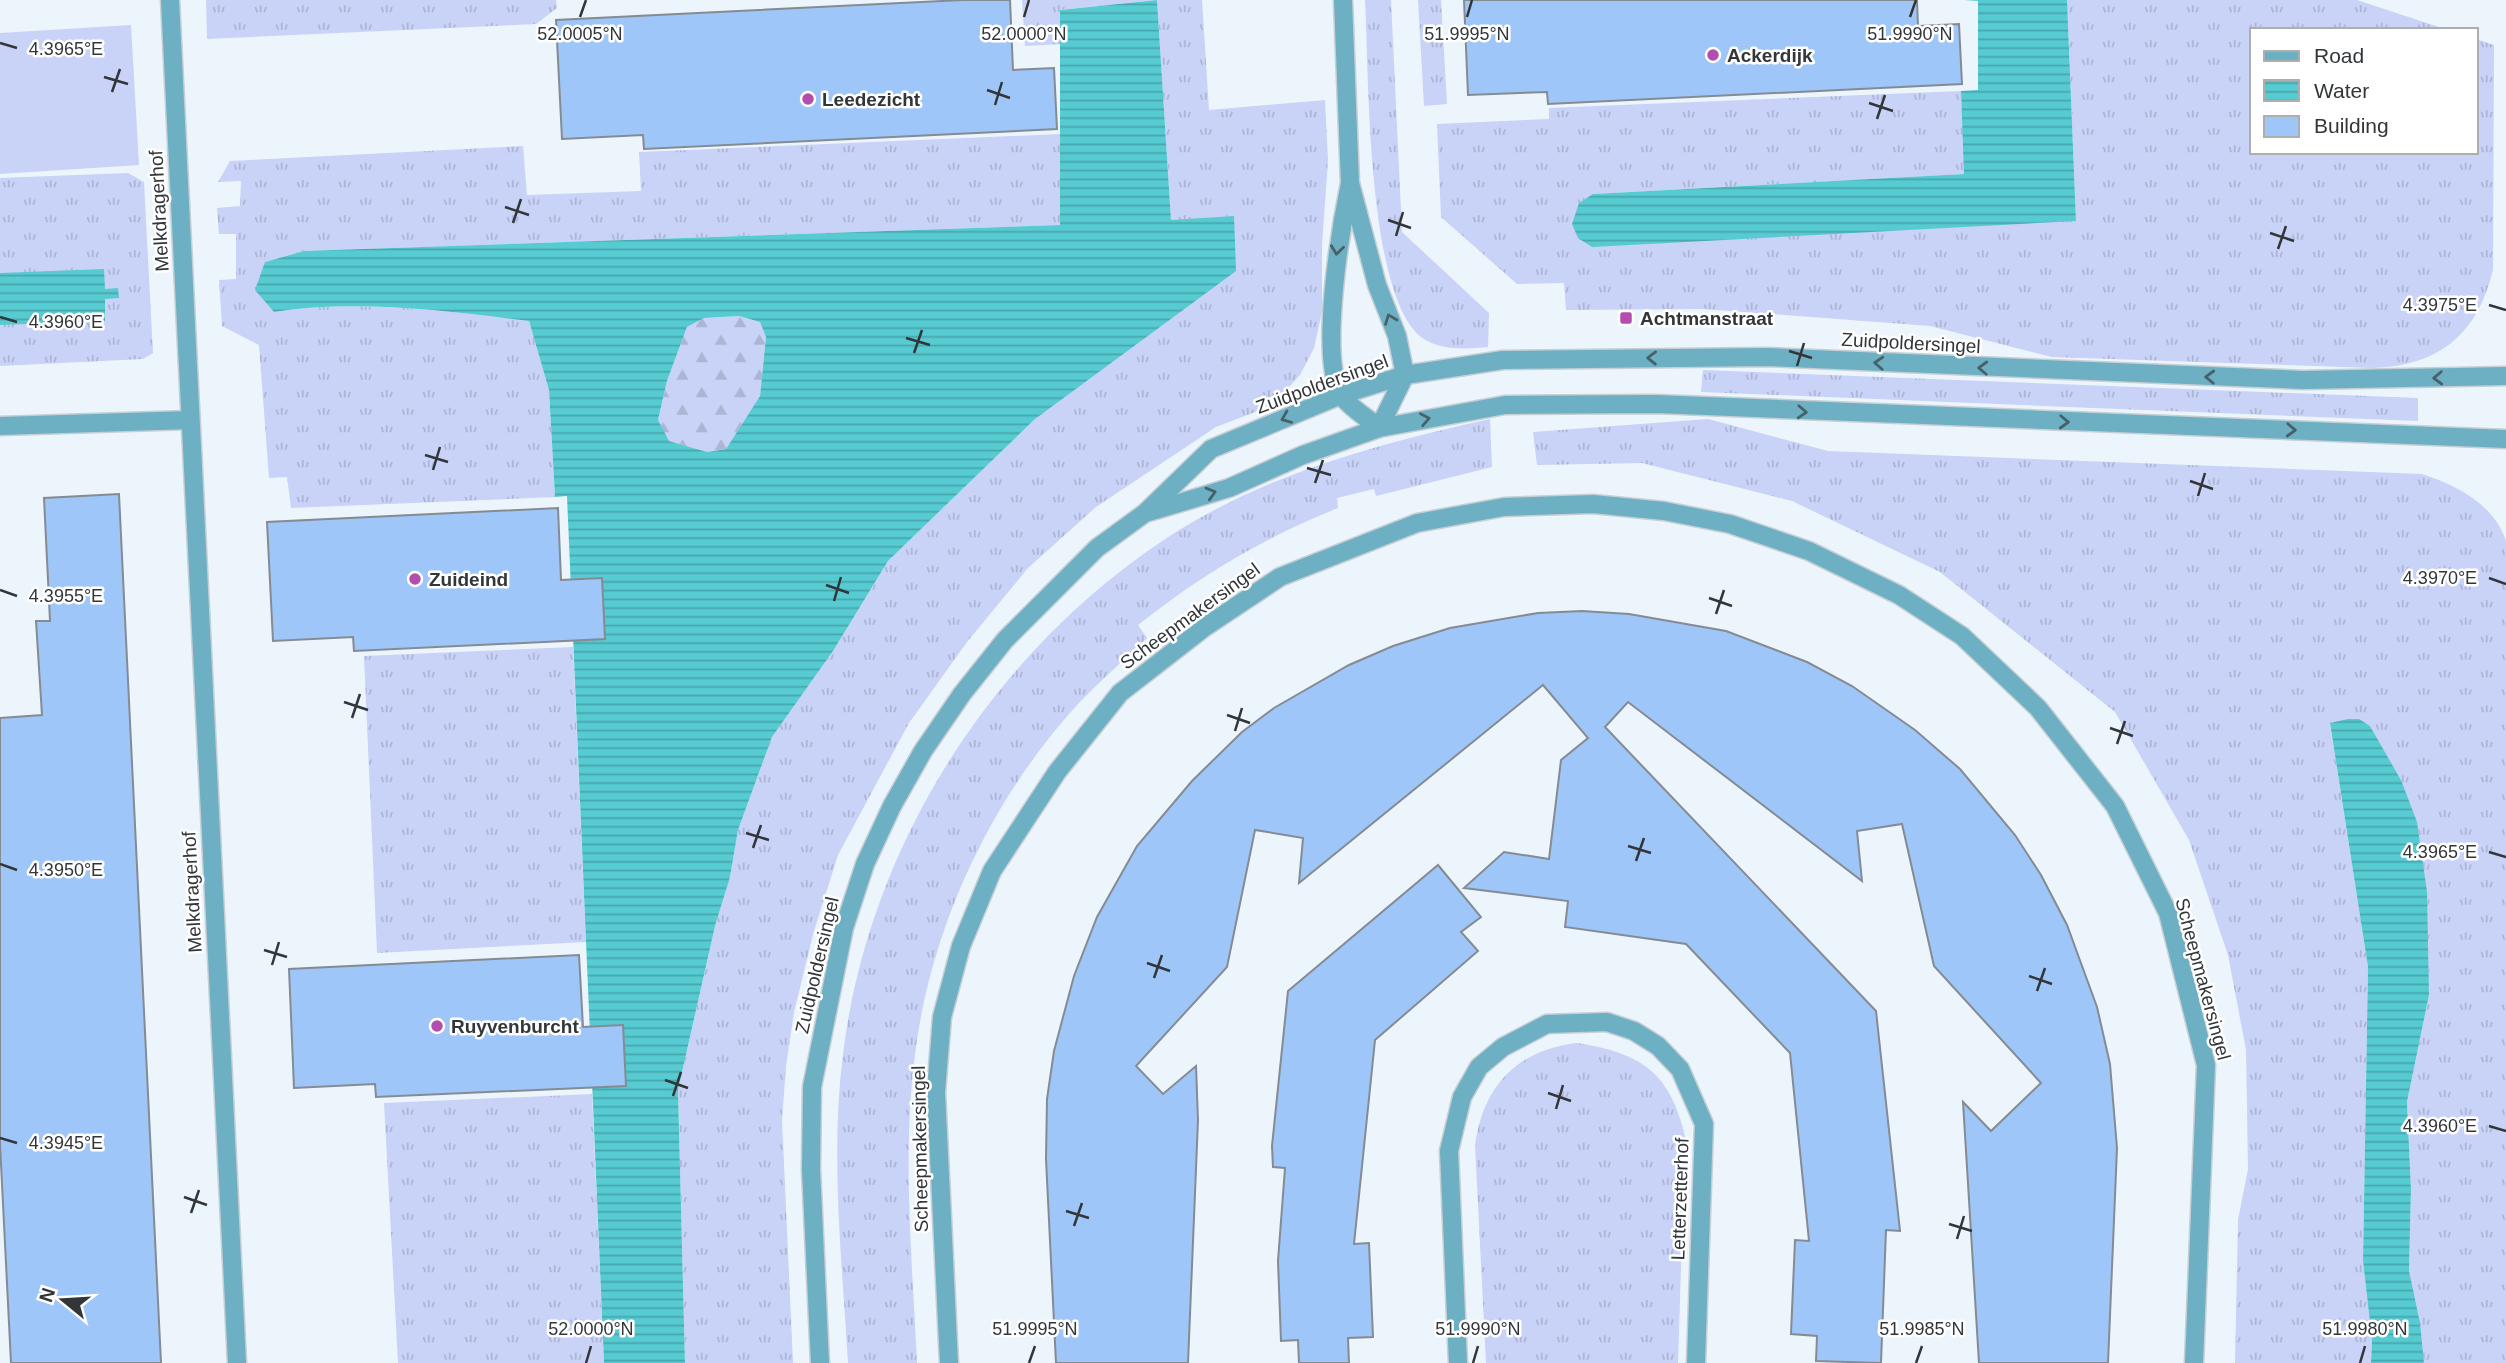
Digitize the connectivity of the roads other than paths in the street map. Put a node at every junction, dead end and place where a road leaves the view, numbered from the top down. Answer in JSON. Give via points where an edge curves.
{"nodes":[{"id":1,"x":170,"y":0,"type":"edge"},
{"id":2,"x":1343,"y":0,"type":"edge"},
{"id":3,"x":1350,"y":183,"type":"junction"},
{"id":4,"x":1405,"y":375,"type":"junction"},
{"id":5,"x":2506,"y":376,"type":"edge"},
{"id":6,"x":1341,"y":395,"type":"junction"},
{"id":7,"x":190,"y":420,"type":"junction"},
{"id":8,"x":0,"y":426,"type":"edge"},
{"id":9,"x":1379,"y":428,"type":"junction"},
{"id":10,"x":2506,"y":439,"type":"edge"},
{"id":11,"x":1145,"y":513,"type":"junction"},
{"id":12,"x":237,"y":1363,"type":"edge"},
{"id":13,"x":820,"y":1363,"type":"edge"},
{"id":14,"x":949,"y":1363,"type":"edge"},
{"id":15,"x":1458,"y":1363,"type":"edge"},
{"id":16,"x":1696,"y":1363,"type":"edge"},
{"id":17,"x":2194,"y":1363,"type":"edge"}],
"edges":[{"from":1,"to":7,"type":"street","name":"Melkdragerhof"},
{"from":2,"to":3,"type":"street"},
{"from":4,"to":3,"type":"street","one_way":true},
{"from":3,"to":6,"type":"street","one_way":true,"via":[[1337,248],[1331,352]]},
{"from":5,"to":4,"type":"street","name":"Zuidpoldersingel","one_way":true,"via":[[2303,380],[1766,357],[1503,360]]},
{"from":4,"to":6,"type":"street","name":"Zuidpoldersingel"},
{"from":4,"to":9,"type":"street"},
{"from":6,"to":9,"type":"street"},
{"from":6,"to":11,"type":"street","name":"Zuidpoldersingel","one_way":true,"via":[[1211,449]]},
{"from":7,"to":8,"type":"street"},
{"from":7,"to":12,"type":"street","name":"Melkdragerhof"},
{"from":9,"to":10,"type":"street","name":"Zuidpoldersingel","one_way":true,"via":[[1505,405],[1656,404]]},
{"from":11,"to":9,"type":"street","name":"Zuidpoldersingel","one_way":true,"via":[[1228,488]]},
{"from":11,"to":13,"type":"street","name":"Zuidpoldersingel","via":[[1097,548],[1005,640],[962,694],[911,773],[865,864],[844,928],[812,1087]]},
{"from":14,"to":17,"type":"street","name":"Scheepmakersingel","via":[[936,1092],[942,1017],[961,946],[992,870],[1057,772],[1120,693],[1205,627],[1280,577],[1417,523],[1504,507],[1593,504],[1730,524],[1810,551],[1899,595],[1962,636],[2038,708],[2115,806],[2168,913],[2206,1065]]},
{"from":15,"to":16,"type":"street","name":"Letterzetterhof","via":[[1449,1151],[1462,1097],[1479,1067],[1547,1024],[1608,1022],[1658,1046],[1680,1069],[1704,1124]]}]}
